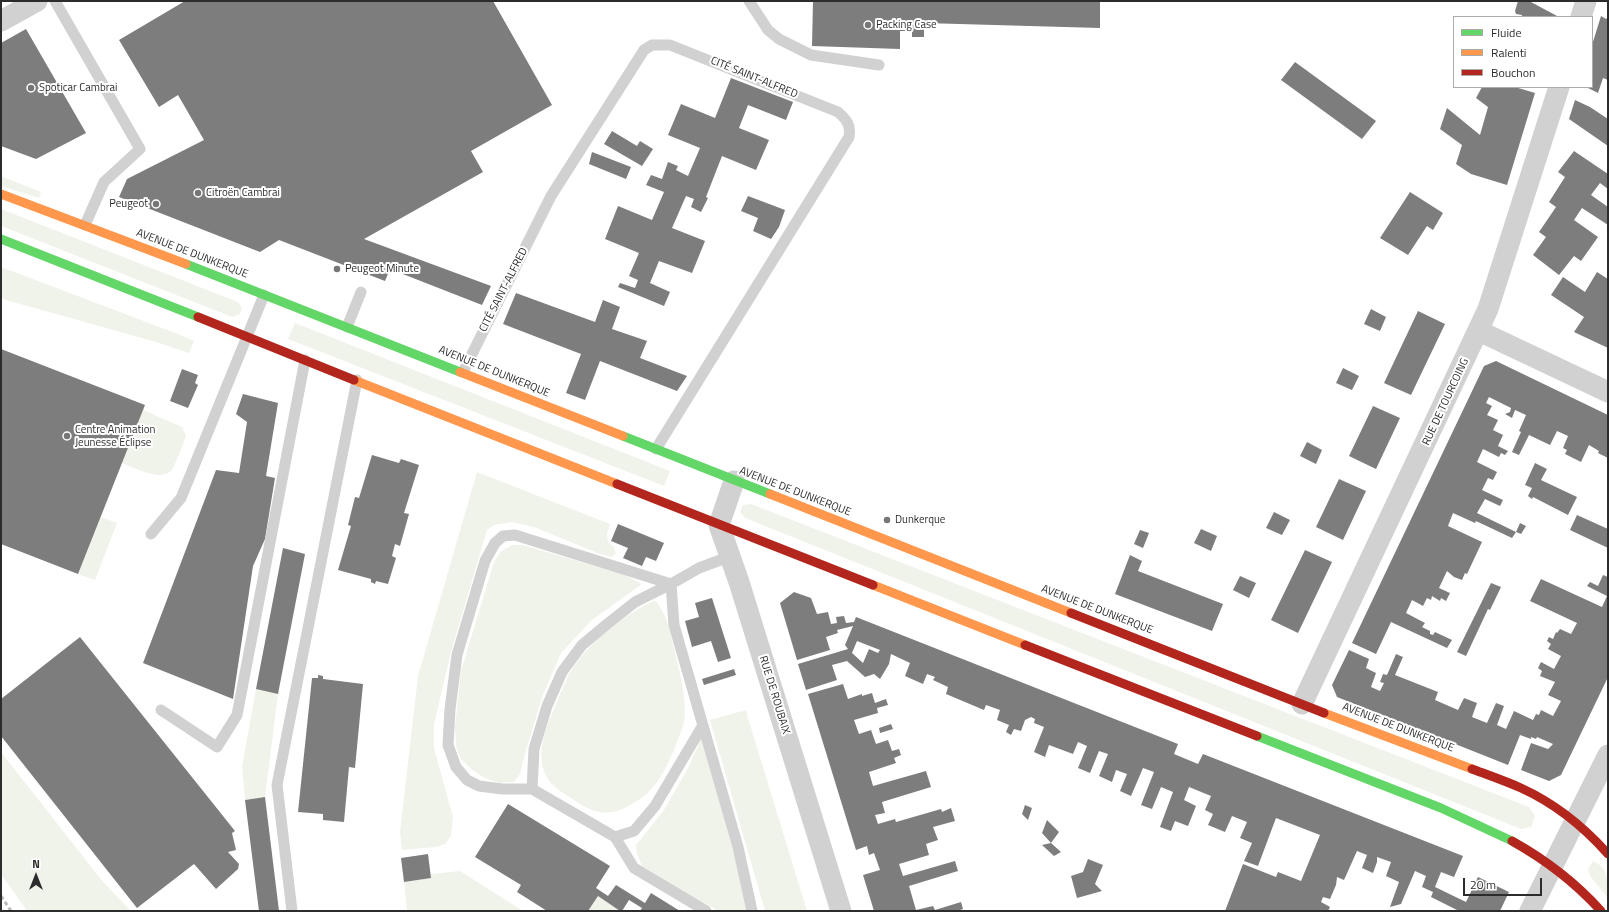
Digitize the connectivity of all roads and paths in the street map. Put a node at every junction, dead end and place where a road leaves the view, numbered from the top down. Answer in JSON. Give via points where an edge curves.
{"nodes":[{"id":1,"x":38,"y":1,"type":"edge"},
{"id":2,"x":55,"y":1,"type":"edge"},
{"id":3,"x":749,"y":1,"type":"edge"},
{"id":4,"x":1586,"y":1,"type":"edge"},
{"id":5,"x":1581,"y":16,"type":"edge"},
{"id":6,"x":1,"y":21,"type":"edge"},
{"id":7,"x":879,"y":65,"type":"dead end"},
{"id":8,"x":1559,"y":88,"type":"edge"},
{"id":9,"x":1,"y":194,"type":"edge"},
{"id":10,"x":85,"y":225,"type":"junction"},
{"id":11,"x":1,"y":239,"type":"edge"},
{"id":12,"x":361,"y":292,"type":"dead end"},
{"id":13,"x":264,"y":295,"type":"junction"},
{"id":14,"x":347,"y":327,"type":"junction"},
{"id":15,"x":1479,"y":330,"type":"junction"},
{"id":16,"x":247,"y":336,"type":"junction"},
{"id":17,"x":306,"y":360,"type":"junction"},
{"id":18,"x":463,"y":372,"type":"junction"},
{"id":19,"x":357,"y":380,"type":"junction"},
{"id":20,"x":1608,"y":392,"type":"edge"},
{"id":21,"x":656,"y":449,"type":"junction"},
{"id":22,"x":734,"y":481,"type":"junction"},
{"id":23,"x":719,"y":525,"type":"junction"},
{"id":24,"x":151,"y":534,"type":"dead end"},
{"id":25,"x":730,"y":556,"type":"junction"},
{"id":26,"x":671,"y":584,"type":"junction"},
{"id":27,"x":1302,"y":704,"type":"junction"},
{"id":28,"x":161,"y":710,"type":"dead end"},
{"id":29,"x":703,"y":725,"type":"junction"},
{"id":30,"x":1608,"y":755,"type":"edge"},
{"id":31,"x":532,"y":788,"type":"junction"},
{"id":32,"x":1575,"y":822,"type":"junction"},
{"id":33,"x":615,"y":837,"type":"junction"},
{"id":34,"x":1608,"y":854,"type":"edge"},
{"id":35,"x":1552,"y":866,"type":"junction"},
{"id":36,"x":292,"y":911,"type":"edge"},
{"id":37,"x":706,"y":911,"type":"edge"},
{"id":38,"x":752,"y":911,"type":"edge"},
{"id":39,"x":841,"y":911,"type":"edge"},
{"id":40,"x":1530,"y":911,"type":"edge"},
{"id":41,"x":1601,"y":911,"type":"edge"}],
"edges":[{"from":1,"to":6,"type":"street"},
{"from":2,"to":10,"type":"lane","via":[[140,149],[104,182]]},
{"from":3,"to":7,"type":"lane","via":[[768,30],[779,39],[811,55]]},
{"from":4,"to":5,"type":"street"},
{"from":8,"to":15,"type":"street","name":"RUE DE TOURCOING","via":[[1498,283]]},
{"from":9,"to":10,"type":"main road","name":"AVENUE DE DUNKERQUE"},
{"from":10,"to":13,"type":"main road","name":"AVENUE DE DUNKERQUE"},
{"from":11,"to":16,"type":"main road"},
{"from":12,"to":14,"type":"lane"},
{"from":13,"to":14,"type":"main road","name":"AVENUE DE DUNKERQUE"},
{"from":13,"to":16,"type":"lane"},
{"from":14,"to":18,"type":"main road","name":"AVENUE DE DUNKERQUE"},
{"from":15,"to":20,"type":"street"},
{"from":15,"to":27,"type":"street","name":"RUE DE TOURCOING"},
{"from":16,"to":17,"type":"main road"},
{"from":16,"to":24,"type":"lane","via":[[181,498]]},
{"from":17,"to":19,"type":"main road"},
{"from":17,"to":28,"type":"lane","via":[[237,715],[217,747]]},
{"from":18,"to":21,"type":"main road","name":"AVENUE DE DUNKERQUE"},
{"from":18,"to":21,"type":"lane","name":"CITÉ SAINT-ALFRED","via":[[551,196],[644,50],[652,45],[670,45],[838,112],[846,119],[850,128],[849,137]]},
{"from":19,"to":23,"type":"main road"},
{"from":19,"to":36,"type":"lane","via":[[277,785]]},
{"from":21,"to":22,"type":"main road","name":"AVENUE DE DUNKERQUE"},
{"from":22,"to":23,"type":"street"},
{"from":22,"to":27,"type":"main road","name":"AVENUE DE DUNKERQUE"},
{"from":23,"to":25,"type":"street","name":"RUE DE ROUBAIX"},
{"from":23,"to":35,"type":"main road","via":[[1441,808],[1513,842]]},
{"from":25,"to":26,"type":"lane","via":[[699,568]]},
{"from":25,"to":39,"type":"street","name":"RUE DE ROUBAIX"},
{"from":26,"to":29,"type":"lane","via":[[674,625]]},
{"from":26,"to":31,"type":"lane","via":[[635,602],[606,625],[582,645],[562,672],[547,706],[534,749]]},
{"from":26,"to":31,"type":"lane","via":[[515,535],[503,536],[495,543],[486,561],[457,655],[448,745],[456,767],[467,780],[479,786]]},
{"from":27,"to":32,"type":"main road","name":"AVENUE DE DUNKERQUE","via":[[1520,788],[1552,805]]},
{"from":29,"to":33,"type":"lane","via":[[655,806],[634,831]]},
{"from":29,"to":38,"type":"lane","via":[[738,847]]},
{"from":30,"to":32,"type":"street"},
{"from":31,"to":33,"type":"lane"},
{"from":32,"to":34,"type":"main road","name":"AVENUE DE DUNKERQUE"},
{"from":32,"to":35,"type":"street"},
{"from":33,"to":37,"type":"lane","via":[[634,868]]},
{"from":35,"to":40,"type":"street"},
{"from":35,"to":41,"type":"main road","via":[[1572,881]]}]}
